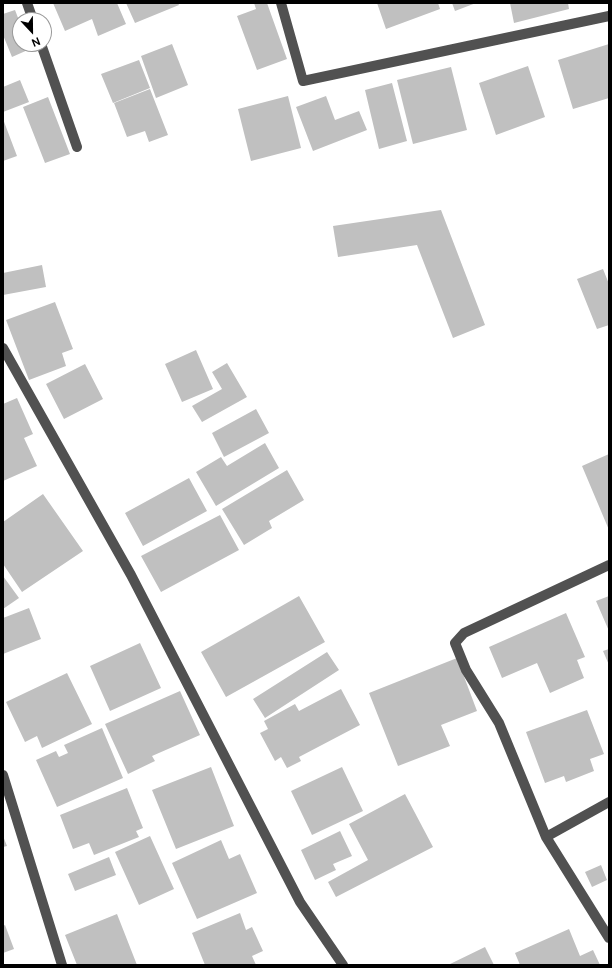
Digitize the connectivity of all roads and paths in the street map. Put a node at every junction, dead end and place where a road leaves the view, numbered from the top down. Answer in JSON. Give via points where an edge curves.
{"nodes":[{"id":1,"x":281,"y":3,"type":"edge"},
{"id":2,"x":609,"y":16,"type":"edge"},
{"id":3,"x":44,"y":52,"type":"edge"},
{"id":4,"x":77,"y":147,"type":"dead end"},
{"id":5,"x":3,"y":348,"type":"edge"},
{"id":6,"x":609,"y":565,"type":"edge"},
{"id":7,"x":3,"y":775,"type":"edge"},
{"id":8,"x":609,"y":802,"type":"edge"},
{"id":9,"x":8,"y":806,"type":"edge"},
{"id":10,"x":546,"y":837,"type":"junction"},
{"id":11,"x":609,"y":938,"type":"edge"},
{"id":12,"x":62,"y":965,"type":"edge"},
{"id":13,"x":343,"y":965,"type":"edge"}],
"edges":[{"from":1,"to":2,"type":"street","via":[[303,81]]},
{"from":3,"to":4,"type":"street"},
{"from":5,"to":13,"type":"street","via":[[131,575],[300,902]]},
{"from":6,"to":10,"type":"street","via":[[464,633],[455,643],[466,670],[499,723]]},
{"from":7,"to":9,"type":"street"},
{"from":8,"to":10,"type":"street"},
{"from":9,"to":12,"type":"street"},
{"from":10,"to":11,"type":"street"}]}
